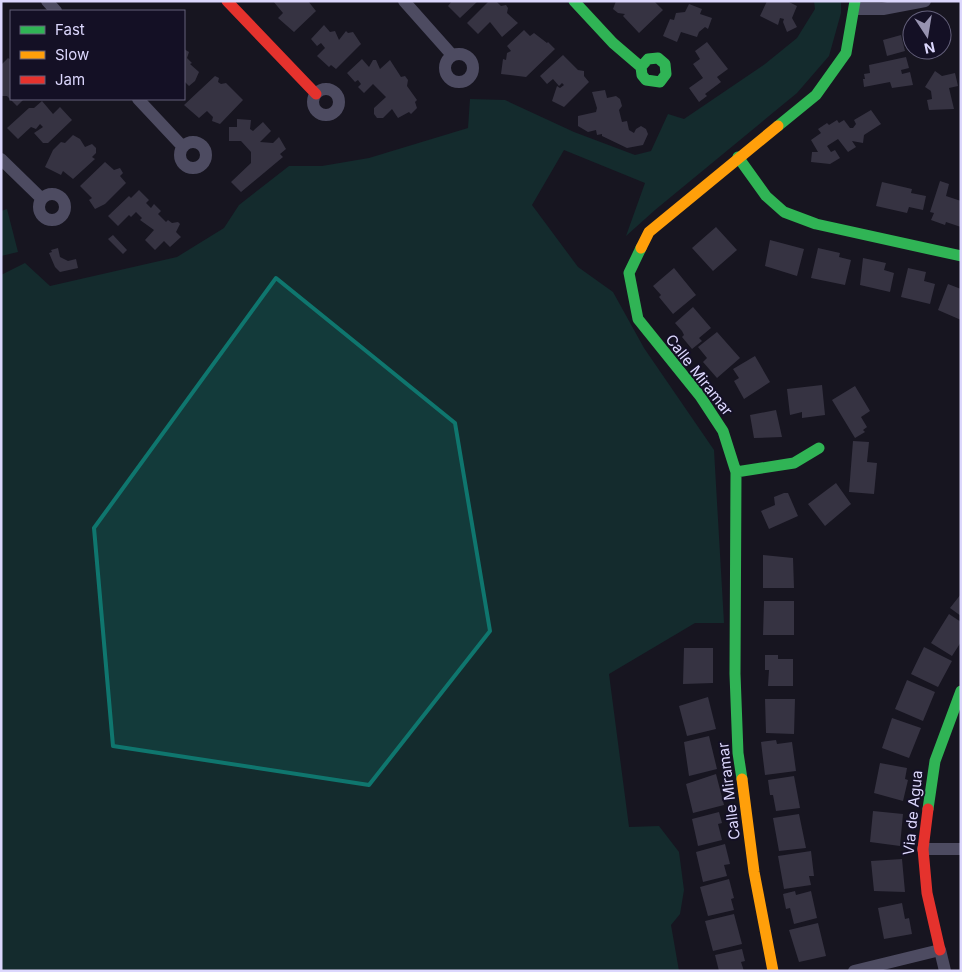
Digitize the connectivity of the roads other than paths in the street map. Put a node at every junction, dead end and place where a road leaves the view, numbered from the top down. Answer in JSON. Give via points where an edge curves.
{"nodes":[{"id":1,"x":226,"y":1,"type":"edge"},
{"id":2,"x":404,"y":1,"type":"edge"},
{"id":3,"x":574,"y":1,"type":"edge"},
{"id":4,"x":925,"y":1,"type":"edge"},
{"id":5,"x":910,"y":3,"type":"edge"},
{"id":6,"x":855,"y":5,"type":"edge"},
{"id":7,"x":452,"y":55,"type":"dead end"},
{"id":8,"x":641,"y":66,"type":"dead end"},
{"id":9,"x":316,"y":94,"type":"dead end"},
{"id":10,"x":139,"y":100,"type":"edge"},
{"id":11,"x":183,"y":147,"type":"dead end"},
{"id":12,"x":738,"y":158,"type":"junction"},
{"id":13,"x":1,"y":160,"type":"edge"},
{"id":14,"x":42,"y":199,"type":"dead end"},
{"id":15,"x":961,"y":256,"type":"edge"},
{"id":16,"x":819,"y":448,"type":"dead end"},
{"id":17,"x":736,"y":472,"type":"junction"},
{"id":18,"x":961,"y":691,"type":"edge"},
{"id":19,"x":922,"y":849,"type":"junction"},
{"id":20,"x":961,"y":849,"type":"edge"},
{"id":21,"x":940,"y":950,"type":"junction"},
{"id":22,"x":773,"y":971,"type":"edge"},
{"id":23,"x":854,"y":971,"type":"edge"},
{"id":24,"x":945,"y":971,"type":"edge"}],
"edges":[{"from":1,"to":9,"type":"street"},
{"from":2,"to":7,"type":"street"},
{"from":3,"to":8,"type":"street","via":[[613,43]]},
{"from":4,"to":5,"type":"street"},
{"from":5,"to":6,"type":"street","via":[[882,9]]},
{"from":6,"to":12,"type":"street","name":"Calle Miramar","via":[[846,53],[816,94]]},
{"from":10,"to":11,"type":"street"},
{"from":12,"to":15,"type":"street","via":[[766,196],[784,212],[816,224]]},
{"from":12,"to":17,"type":"street","name":"Calle Miramar","via":[[649,232],[629,273],[638,320],[700,396],[723,431]]},
{"from":13,"to":14,"type":"street"},
{"from":16,"to":17,"type":"street","via":[[794,463]]},
{"from":17,"to":22,"type":"street","name":"Calle Miramar","via":[[738,753],[754,872]]},
{"from":18,"to":19,"type":"street","name":"Via de Agua","via":[[935,761]]},
{"from":19,"to":20,"type":"street"},
{"from":19,"to":21,"type":"street","name":"Via de Agua","via":[[927,892]]},
{"from":21,"to":23,"type":"street"},
{"from":21,"to":24,"type":"street","name":"Via de Agua"}]}
